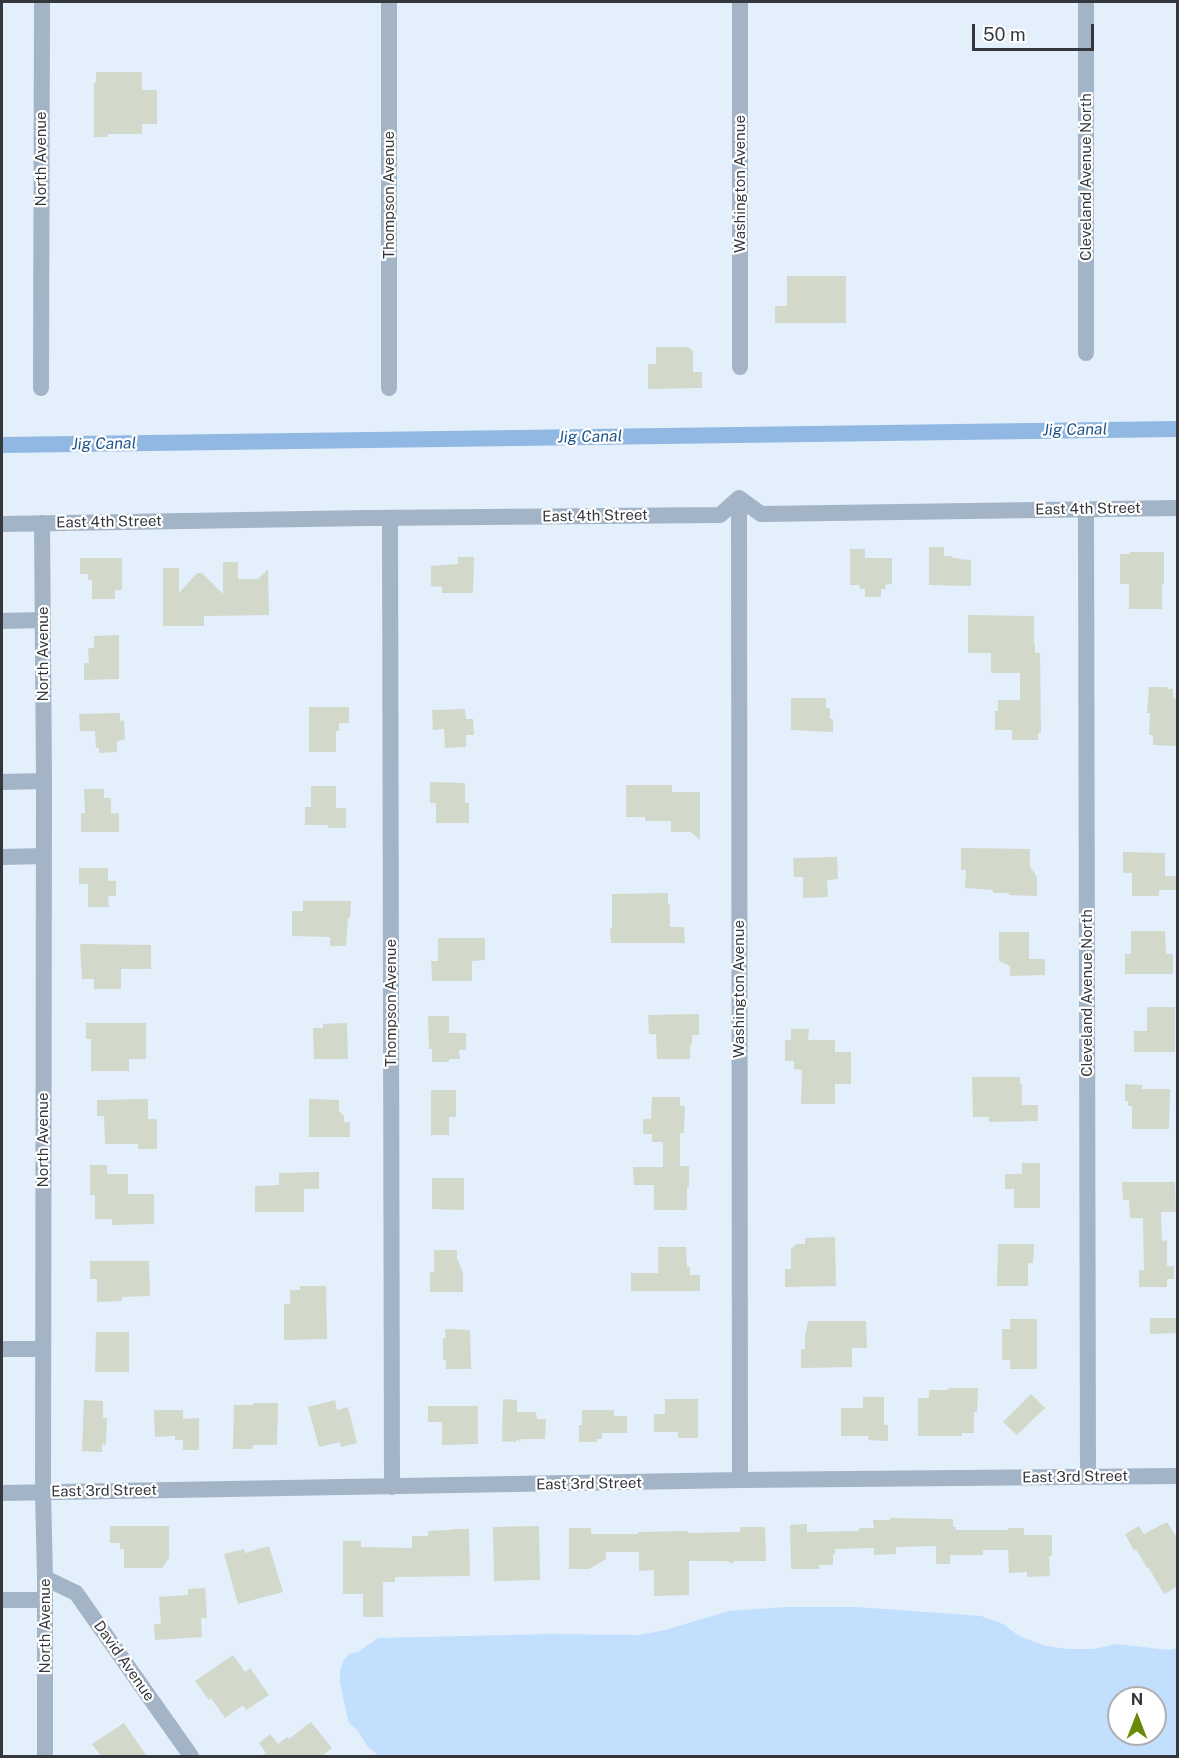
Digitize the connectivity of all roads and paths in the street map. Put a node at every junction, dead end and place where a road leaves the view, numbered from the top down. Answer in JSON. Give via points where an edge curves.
{"nodes":[{"id":1,"x":42,"y":2,"type":"edge"},
{"id":2,"x":389,"y":2,"type":"edge"},
{"id":3,"x":740,"y":2,"type":"edge"},
{"id":4,"x":1086,"y":2,"type":"edge"},
{"id":5,"x":1086,"y":353,"type":"dead end"},
{"id":6,"x":740,"y":367,"type":"dead end"},
{"id":7,"x":41,"y":388,"type":"dead end"},
{"id":8,"x":389,"y":388,"type":"dead end"},
{"id":9,"x":739,"y":498,"type":"junction"},
{"id":10,"x":1178,"y":508,"type":"edge"},
{"id":11,"x":1086,"y":509,"type":"junction"},
{"id":12,"x":390,"y":518,"type":"junction"},
{"id":13,"x":42,"y":523,"type":"junction"},
{"id":14,"x":2,"y":524,"type":"edge"},
{"id":15,"x":43,"y":620,"type":"junction"},
{"id":16,"x":2,"y":621,"type":"edge"},
{"id":17,"x":44,"y":781,"type":"junction"},
{"id":18,"x":2,"y":782,"type":"edge"},
{"id":19,"x":44,"y":856,"type":"junction"},
{"id":20,"x":2,"y":857,"type":"edge"},
{"id":21,"x":2,"y":1349,"type":"edge"},
{"id":22,"x":43,"y":1349,"type":"junction"},
{"id":23,"x":1178,"y":1476,"type":"edge"},
{"id":24,"x":1088,"y":1477,"type":"junction"},
{"id":25,"x":740,"y":1480,"type":"junction"},
{"id":26,"x":392,"y":1487,"type":"junction"},
{"id":27,"x":43,"y":1492,"type":"junction"},
{"id":28,"x":2,"y":1493,"type":"edge"},
{"id":29,"x":45,"y":1578,"type":"junction"},
{"id":30,"x":2,"y":1600,"type":"edge"},
{"id":31,"x":45,"y":1600,"type":"junction"},
{"id":32,"x":45,"y":1756,"type":"edge"},
{"id":33,"x":191,"y":1756,"type":"edge"}],
"edges":[{"from":1,"to":7,"type":"street","name":"North Avenue"},
{"from":2,"to":8,"type":"street","name":"Thompson Avenue"},
{"from":3,"to":6,"type":"street","name":"Washington Avenue"},
{"from":4,"to":5,"type":"street","name":"Cleveland Avenue North"},
{"from":9,"to":11,"type":"street","name":"East 4th Street","via":[[761,513]]},
{"from":9,"to":12,"type":"street","name":"East 4th Street","via":[[720,515]]},
{"from":9,"to":25,"type":"street","name":"Washington Avenue"},
{"from":10,"to":11,"type":"street","name":"East 4th Street"},
{"from":11,"to":24,"type":"street","name":"Cleveland Avenue North"},
{"from":12,"to":13,"type":"street","name":"East 4th Street"},
{"from":12,"to":26,"type":"street","name":"Thompson Avenue"},
{"from":13,"to":14,"type":"street","name":"East 4th Street"},
{"from":13,"to":15,"type":"street","name":"North Avenue"},
{"from":15,"to":16,"type":"street"},
{"from":15,"to":17,"type":"street","name":"North Avenue"},
{"from":17,"to":18,"type":"street"},
{"from":17,"to":19,"type":"street","name":"North Avenue"},
{"from":19,"to":20,"type":"street"},
{"from":19,"to":22,"type":"street","name":"North Avenue"},
{"from":21,"to":22,"type":"street"},
{"from":22,"to":27,"type":"street","name":"North Avenue"},
{"from":23,"to":24,"type":"street","name":"East 3rd Street"},
{"from":24,"to":25,"type":"street","name":"East 3rd Street"},
{"from":25,"to":26,"type":"street","name":"East 3rd Street"},
{"from":26,"to":27,"type":"street","name":"East 3rd Street"},
{"from":27,"to":28,"type":"street","name":"East 3rd Street"},
{"from":27,"to":29,"type":"street","name":"North Avenue"},
{"from":29,"to":31,"type":"street","name":"North Avenue"},
{"from":29,"to":33,"type":"street","name":"David Avenue","via":[[76,1593]]},
{"from":30,"to":31,"type":"street"},
{"from":31,"to":32,"type":"street","name":"North Avenue"}]}
